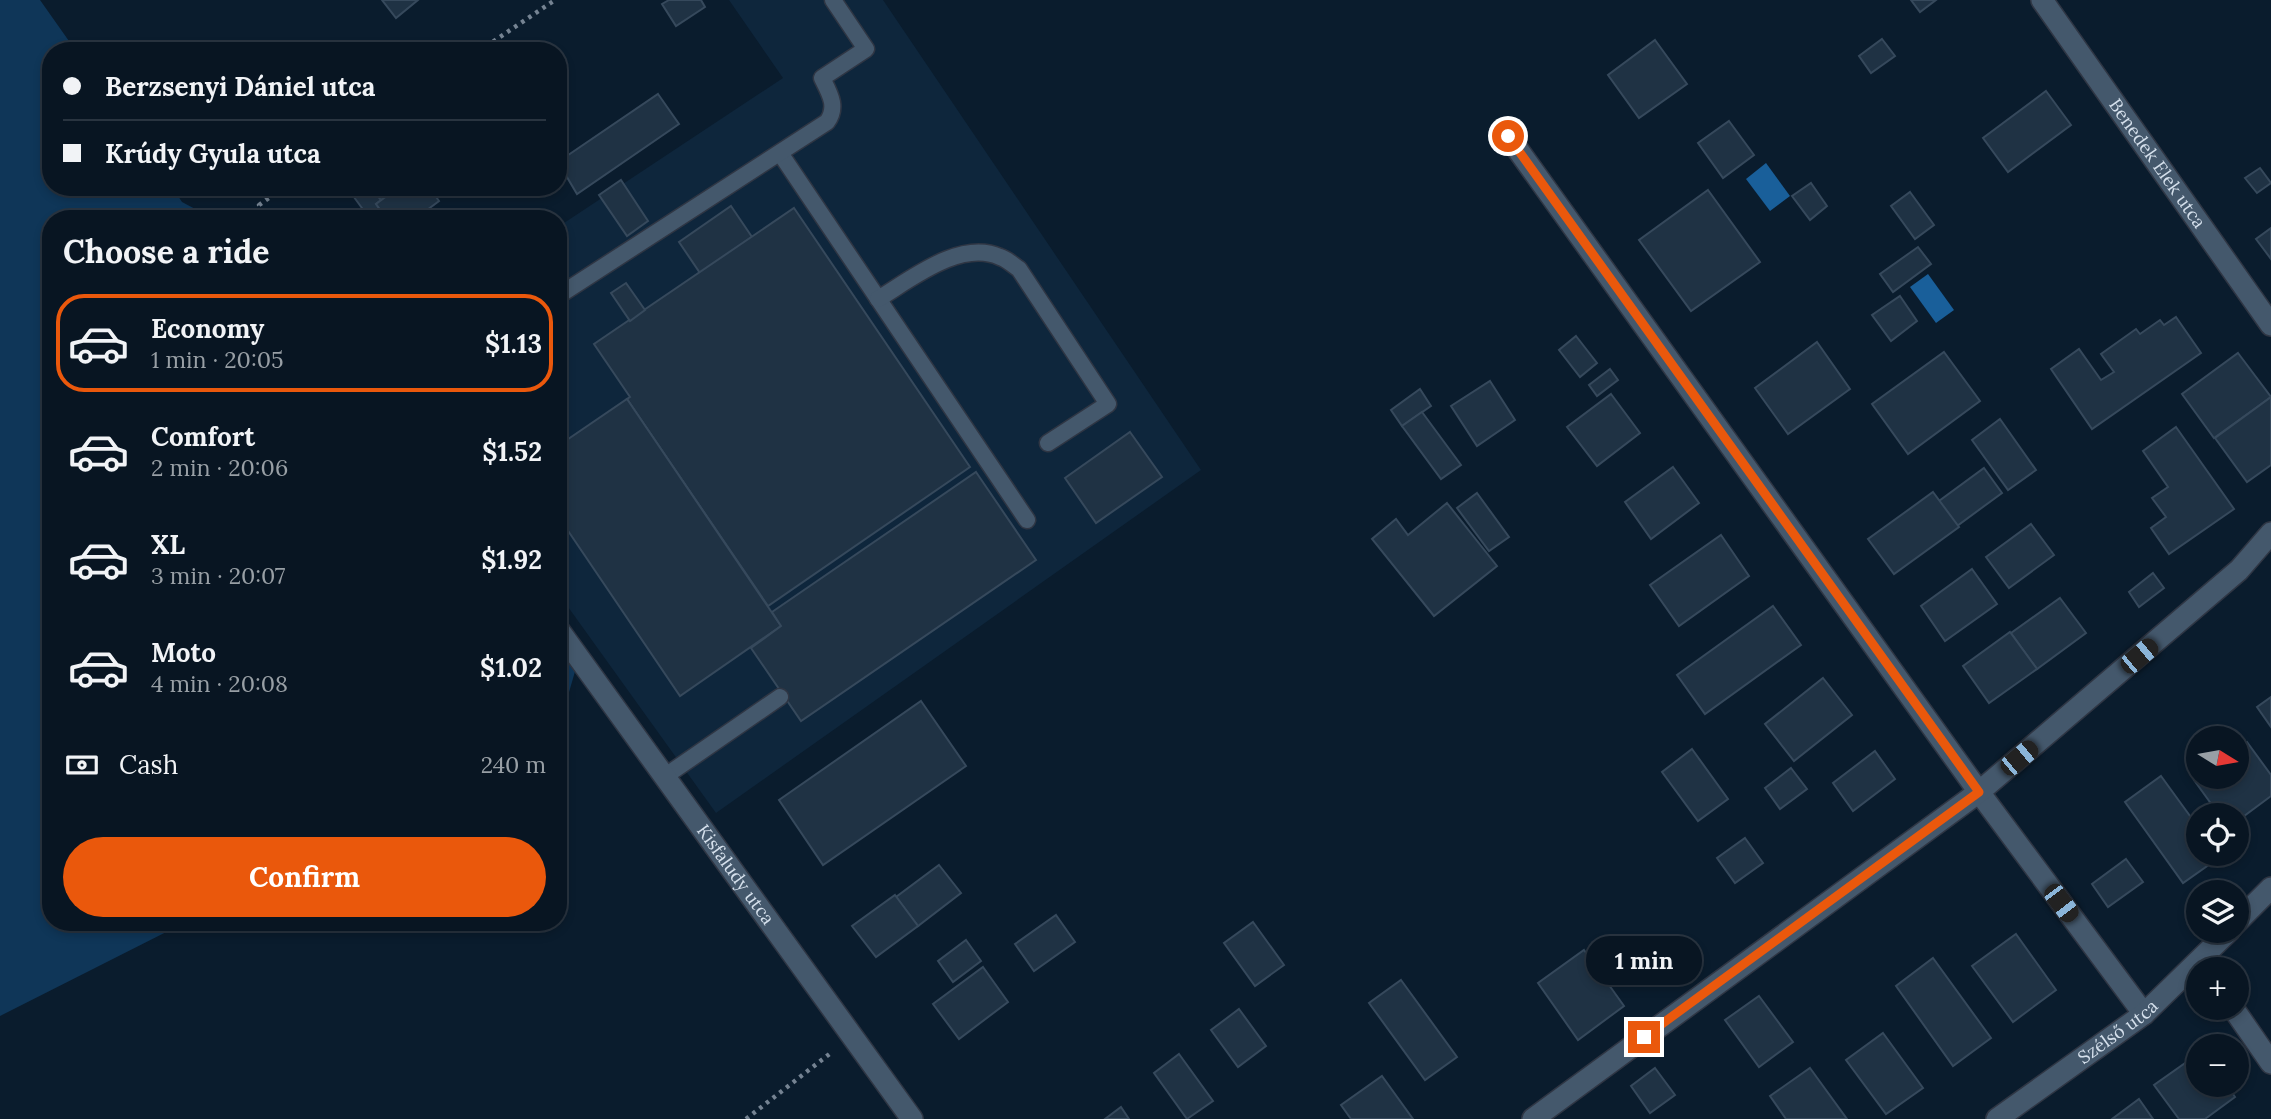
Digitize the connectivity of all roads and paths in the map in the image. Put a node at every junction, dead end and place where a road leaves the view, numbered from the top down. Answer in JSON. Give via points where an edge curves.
{"nodes":[{"id":1,"x":555,"y":0,"type":"edge"},
{"id":2,"x":833,"y":0,"type":"edge"},
{"id":3,"x":2042,"y":0,"type":"edge"},
{"id":4,"x":492,"y":42,"type":"edge"},
{"id":5,"x":1508,"y":136,"type":"dead end"},
{"id":6,"x":780,"y":153,"type":"junction"},
{"id":7,"x":272,"y":196,"type":"edge"},
{"id":8,"x":263,"y":210,"type":"edge"},
{"id":9,"x":567,"y":290,"type":"edge"},
{"id":10,"x":878,"y":299,"type":"junction"},
{"id":11,"x":2271,"y":325,"type":"edge"},
{"id":12,"x":1048,"y":443,"type":"dead end"},
{"id":13,"x":1027,"y":520,"type":"dead end"},
{"id":14,"x":2271,"y":533,"type":"edge"},
{"id":15,"x":567,"y":642,"type":"edge"},
{"id":16,"x":780,"y":697,"type":"dead end"},
{"id":17,"x":664,"y":777,"type":"junction"},
{"id":18,"x":1979,"y":792,"type":"junction"},
{"id":19,"x":2271,"y":888,"type":"edge"},
{"id":20,"x":2249,"y":910,"type":"edge"},
{"id":21,"x":2220,"y":943,"type":"edge"},
{"id":22,"x":2209,"y":957,"type":"edge"},
{"id":23,"x":2186,"y":979,"type":"edge"},
{"id":24,"x":2144,"y":1014,"type":"junction"},
{"id":25,"x":2241,"y":1020,"type":"edge"},
{"id":26,"x":852,"y":1036,"type":"junction"},
{"id":27,"x":2271,"y":1063,"type":"edge"},
{"id":28,"x":746,"y":1119,"type":"edge"},
{"id":29,"x":912,"y":1119,"type":"edge"},
{"id":30,"x":1533,"y":1119,"type":"edge"},
{"id":31,"x":1997,"y":1119,"type":"edge"}],
"edges":[{"from":1,"to":4,"type":"path"},
{"from":2,"to":6,"type":"lane","via":[[866,49],[822,78],[833,103],[827,122]]},
{"from":3,"to":11,"type":"street","name":"Benedek Elek utca"},
{"from":5,"to":18,"type":"street"},
{"from":6,"to":9,"type":"lane"},
{"from":6,"to":10,"type":"lane"},
{"from":7,"to":8,"type":"path","via":[[259,205]]},
{"from":10,"to":12,"type":"lane","via":[[949,259],[999,256],[1019,269],[1108,404]]},
{"from":10,"to":13,"type":"lane"},
{"from":14,"to":18,"type":"street","via":[[2239,570]]},
{"from":15,"to":17,"type":"street","name":"Kisfaludy utca"},
{"from":16,"to":17,"type":"lane"},
{"from":17,"to":26,"type":"street","name":"Kisfaludy utca"},
{"from":18,"to":24,"type":"street"},
{"from":18,"to":30,"type":"street"},
{"from":19,"to":20,"type":"street"},
{"from":21,"to":22,"type":"street","name":"Szélső utca"},
{"from":23,"to":24,"type":"street","name":"Szélső utca"},
{"from":24,"to":31,"type":"street","name":"Szélső utca"},
{"from":25,"to":27,"type":"street"},
{"from":26,"to":28,"type":"path"},
{"from":26,"to":29,"type":"street","name":"Kisfaludy utca"}]}
